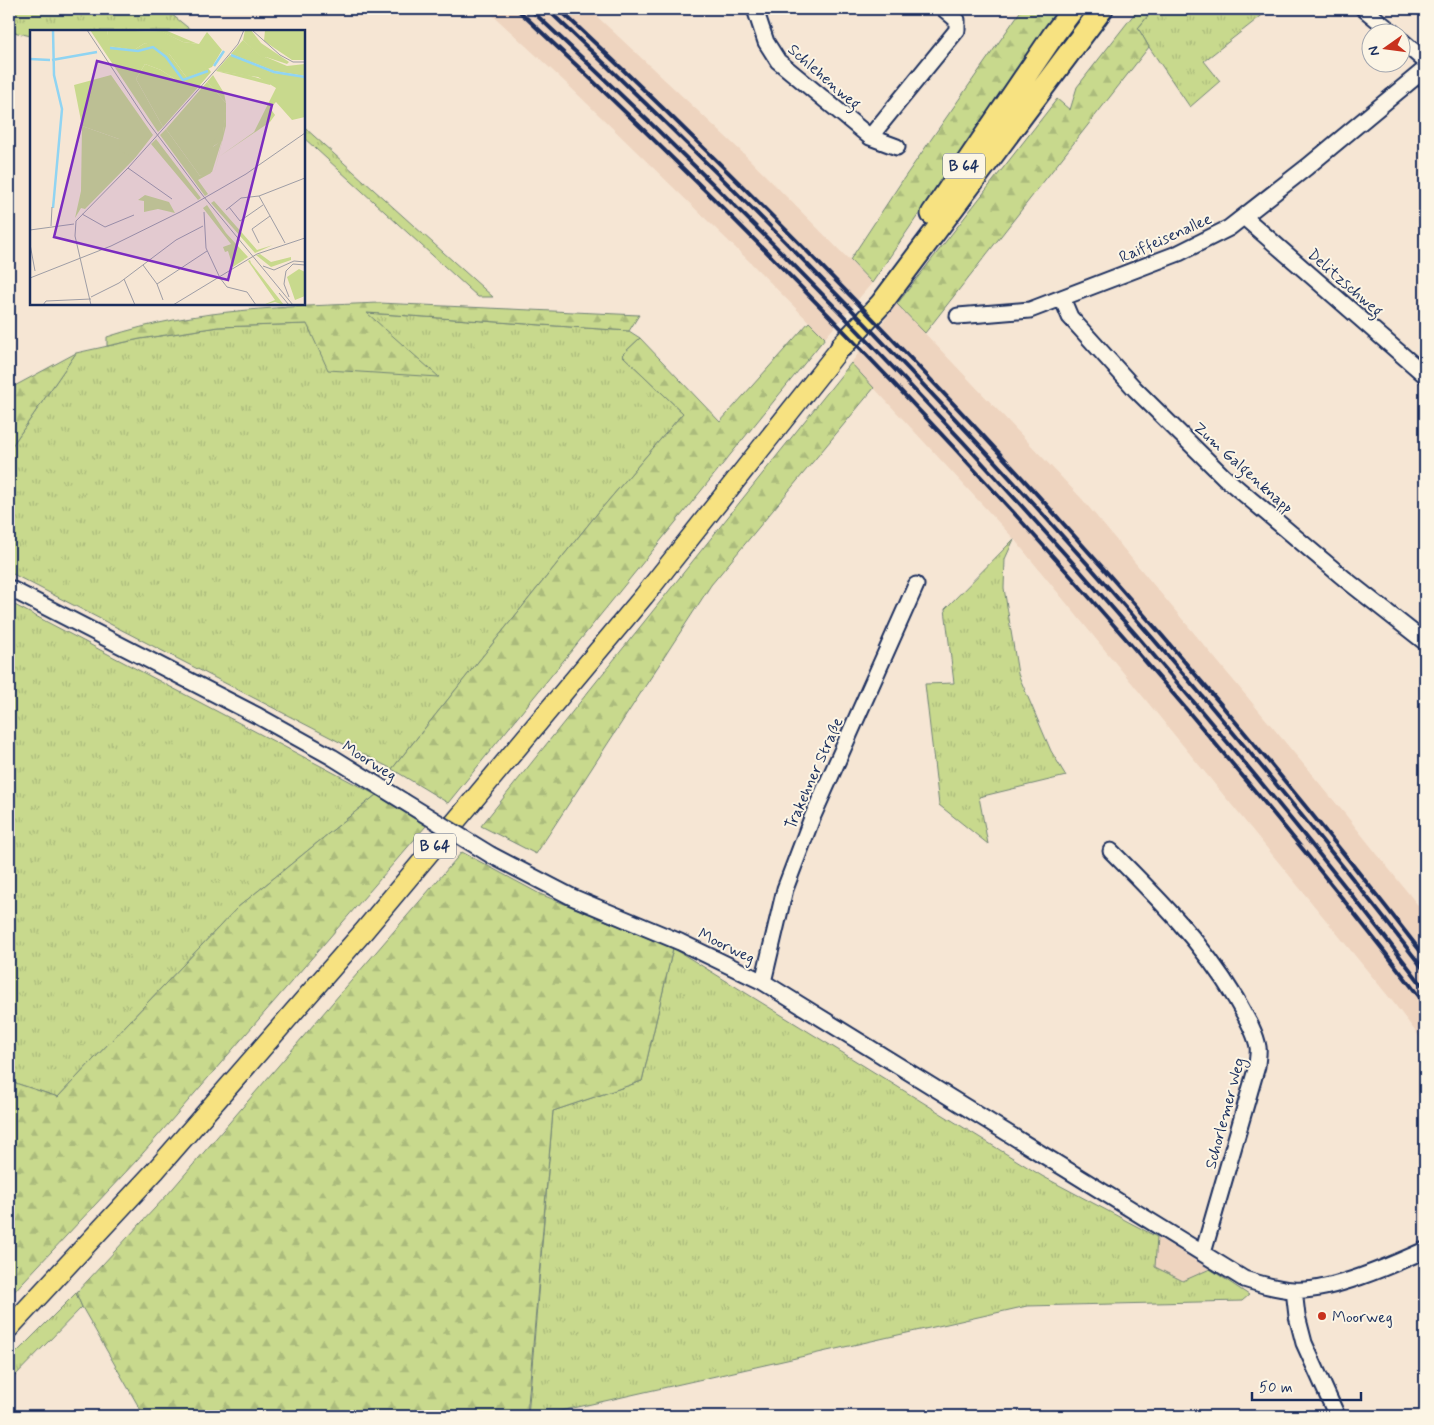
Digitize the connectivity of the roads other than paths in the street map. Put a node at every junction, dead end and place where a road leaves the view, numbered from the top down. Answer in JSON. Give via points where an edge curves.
{"nodes":[{"id":1,"x":755,"y":9,"type":"edge"},
{"id":2,"x":944,"y":9,"type":"edge"},
{"id":3,"x":1073,"y":9,"type":"edge"},
{"id":4,"x":1102,"y":9,"type":"edge"},
{"id":5,"x":1364,"y":9,"type":"edge"},
{"id":6,"x":1380,"y":22,"type":"edge"},
{"id":7,"x":1412,"y":50,"type":"edge"},
{"id":8,"x":1425,"y":61,"type":"edge"},
{"id":9,"x":1425,"y":68,"type":"edge"},
{"id":10,"x":870,"y":137,"type":"junction"},
{"id":11,"x":897,"y":147,"type":"dead end"},
{"id":12,"x":1244,"y":217,"type":"junction"},
{"id":13,"x":1062,"y":298,"type":"junction"},
{"id":14,"x":958,"y":316,"type":"dead end"},
{"id":15,"x":842,"y":346,"type":"junction"},
{"id":16,"x":1425,"y":374,"type":"edge"},
{"id":17,"x":916,"y":585,"type":"dead end"},
{"id":18,"x":9,"y":588,"type":"edge"},
{"id":19,"x":1425,"y":642,"type":"edge"},
{"id":20,"x":1111,"y":851,"type":"dead end"},
{"id":21,"x":763,"y":982,"type":"junction"},
{"id":22,"x":1425,"y":1250,"type":"edge"},
{"id":23,"x":1203,"y":1253,"type":"junction"},
{"id":24,"x":1294,"y":1290,"type":"junction"},
{"id":25,"x":9,"y":1328,"type":"edge"},
{"id":26,"x":1337,"y":1416,"type":"edge"}],
"edges":[{"from":1,"to":10,"type":"street","name":"Schlehenweg","via":[[766,42],[778,61]]},
{"from":2,"to":10,"type":"street","via":[[957,20],[957,30]]},
{"from":3,"to":15,"type":"highway","number":"B 64"},
{"from":4,"to":15,"type":"highway","number":"B 64","via":[[881,304]]},
{"from":5,"to":6,"type":"street"},
{"from":7,"to":8,"type":"street"},
{"from":9,"to":12,"type":"street","name":"Raiffeisenallee"},
{"from":10,"to":11,"type":"street","name":"Schlehenweg"},
{"from":12,"to":13,"type":"street","name":"Raiffeisenallee","via":[[1179,253]]},
{"from":12,"to":16,"type":"street","name":"Delitzschweg"},
{"from":13,"to":14,"type":"street","name":"Raiffeisenallee","via":[[1030,310]]},
{"from":13,"to":19,"type":"street","name":"Zum Galgenknapp","via":[[1070,317],[1128,382],[1224,477]]},
{"from":15,"to":25,"type":"main road","number":"B 64","via":[[644,596],[364,931],[155,1171]]},
{"from":17,"to":21,"type":"street","name":"Trakehner Straße","via":[[812,818],[785,889]]},
{"from":18,"to":21,"type":"street","name":"Moorweg","bridge":true,"via":[[332,757],[491,856],[572,897],[680,942]]},
{"from":20,"to":23,"type":"street","name":"Schorlemer Weg","via":[[1196,940],[1250,1022],[1258,1047],[1257,1066]]},
{"from":21,"to":23,"type":"street","name":"Moorweg"},
{"from":22,"to":24,"type":"street","name":"Moorweg","via":[[1391,1266],[1334,1284]]},
{"from":23,"to":24,"type":"street","name":"Moorweg","via":[[1244,1279]]},
{"from":24,"to":26,"type":"street","via":[[1304,1343]]}]}
